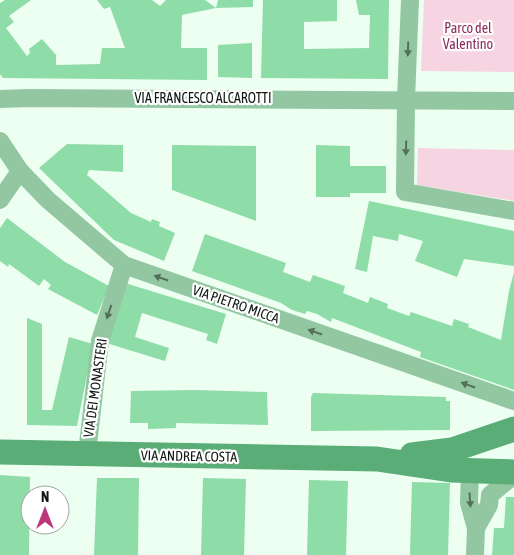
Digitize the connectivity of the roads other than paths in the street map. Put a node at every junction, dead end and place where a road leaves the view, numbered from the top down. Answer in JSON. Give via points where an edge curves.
{"nodes":[{"id":1,"x":410,"y":0,"type":"edge"},
{"id":2,"x":0,"y":99,"type":"edge"},
{"id":3,"x":406,"y":99,"type":"junction"},
{"id":4,"x":514,"y":101,"type":"edge"},
{"id":5,"x":0,"y":141,"type":"edge"},
{"id":6,"x":20,"y":171,"type":"junction"},
{"id":7,"x":0,"y":200,"type":"edge"},
{"id":8,"x":514,"y":211,"type":"edge"},
{"id":9,"x":124,"y":265,"type":"junction"},
{"id":10,"x":514,"y":401,"type":"edge"},
{"id":11,"x":498,"y":435,"type":"edge"},
{"id":12,"x":0,"y":452,"type":"edge"},
{"id":13,"x":87,"y":454,"type":"junction"},
{"id":14,"x":377,"y":459,"type":"junction"},
{"id":15,"x":470,"y":470,"type":"junction"},
{"id":16,"x":512,"y":473,"type":"edge"},
{"id":17,"x":476,"y":528,"type":"junction"},
{"id":18,"x":475,"y":555,"type":"edge"}],
"edges":[{"from":1,"to":3,"type":"street","one_way":true},
{"from":2,"to":3,"type":"street","name":"VIA FRANCESCO ALCAROTTI"},
{"from":3,"to":4,"type":"street","name":"VIA FRANCESCO ALCAROTTI"},
{"from":3,"to":8,"type":"street","one_way":true,"via":[[405,192]]},
{"from":5,"to":6,"type":"street","name":"VIA PIETRO MICCA"},
{"from":6,"to":7,"type":"street"},
{"from":6,"to":9,"type":"street","name":"VIA PIETRO MICCA","via":[[48,200]]},
{"from":10,"to":9,"type":"street","name":"VIA PIETRO MICCA","one_way":true},
{"from":9,"to":13,"type":"street","name":"VIA DEI MONASTERI","one_way":true,"via":[[100,341]]},
{"from":11,"to":14,"type":"main road","name":"VIA ANDREA COSTA","via":[[452,450]]},
{"from":11,"to":15,"type":"main road","via":[[470,462]]},
{"from":11,"to":16,"type":"main road","via":[[500,461]]},
{"from":12,"to":13,"type":"main road","name":"VIA ANDREA COSTA"},
{"from":13,"to":14,"type":"main road","name":"VIA ANDREA COSTA"},
{"from":14,"to":15,"type":"main road","name":"VIA ANDREA COSTA"},
{"from":15,"to":16,"type":"main road","name":"VIA ANDREA COSTA"},
{"from":15,"to":17,"type":"street","one_way":true,"via":[[469,503]]},
{"from":16,"to":17,"type":"street","via":[[490,496],[489,505]]},
{"from":17,"to":18,"type":"street"}]}
